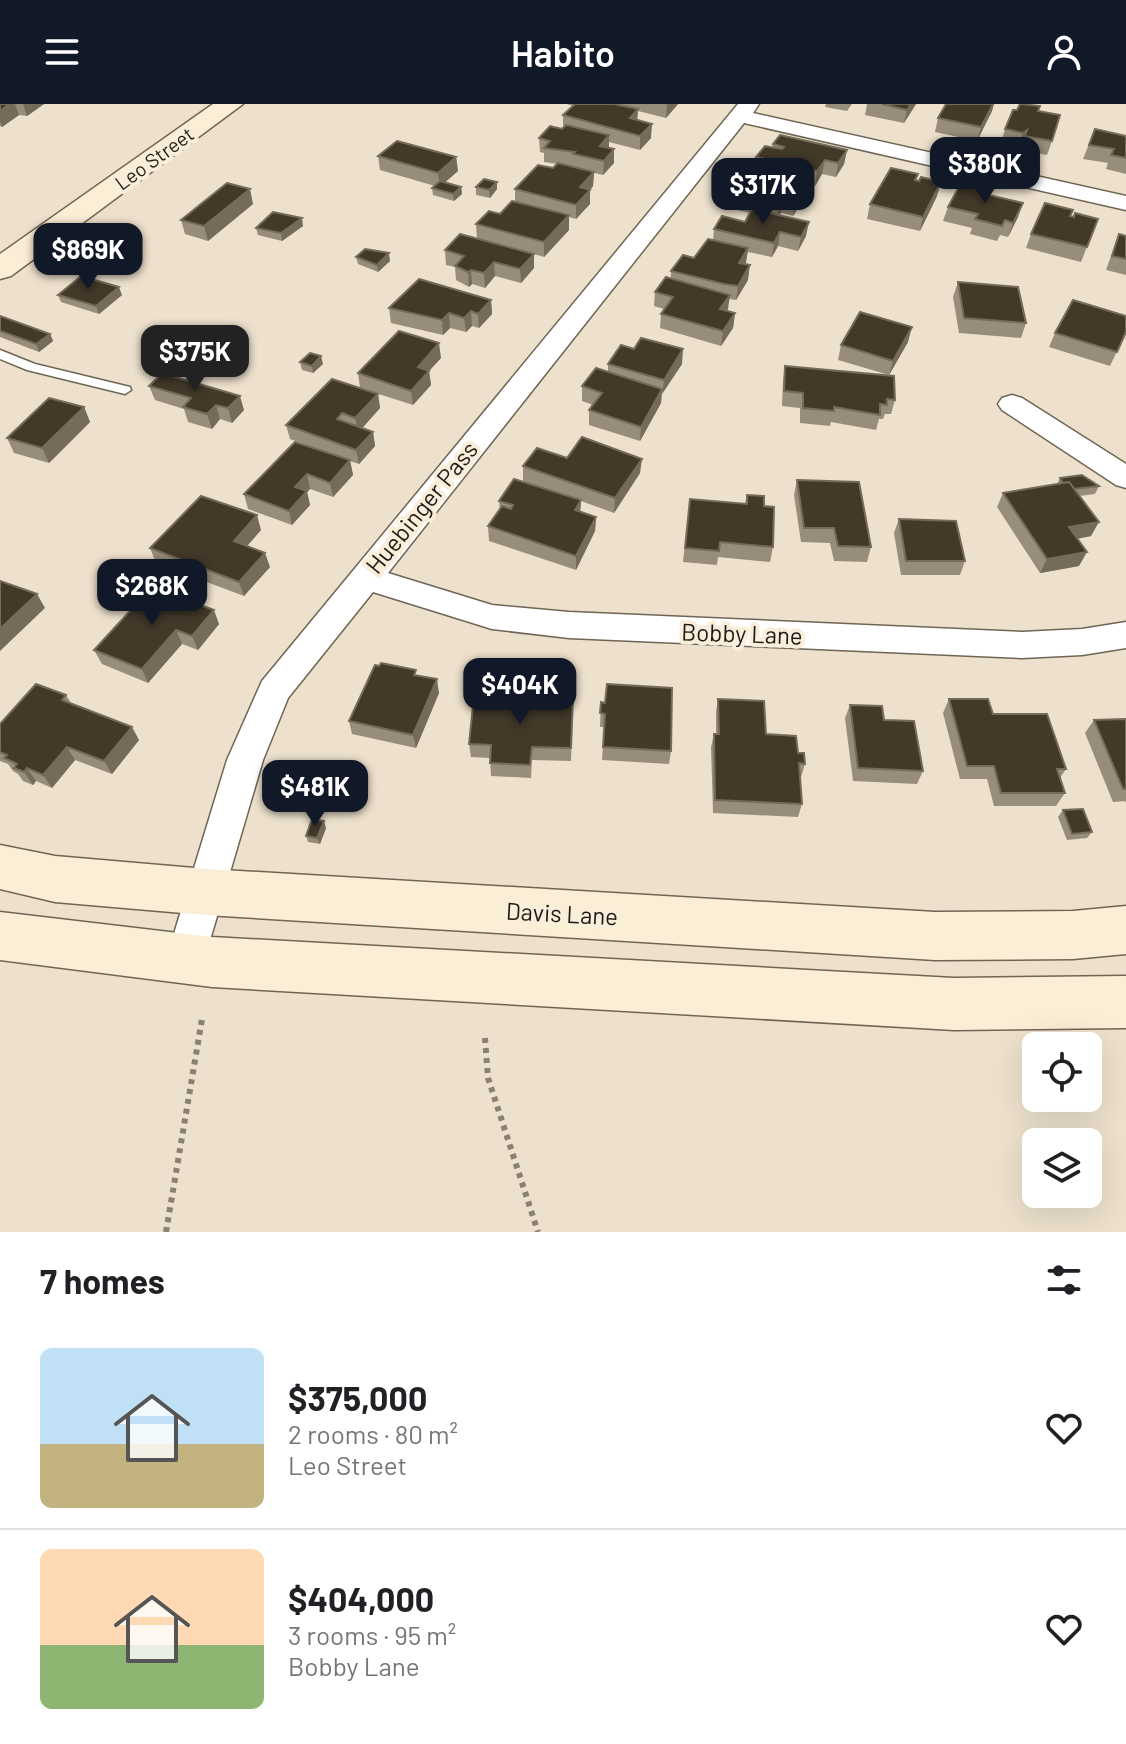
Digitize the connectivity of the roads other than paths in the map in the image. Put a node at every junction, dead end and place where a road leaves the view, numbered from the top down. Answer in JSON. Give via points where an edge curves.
{"nodes":[{"id":1,"x":230,"y":104,"type":"edge"},
{"id":2,"x":745,"y":110,"type":"edge"},
{"id":3,"x":1126,"y":203,"type":"edge"},
{"id":4,"x":0,"y":269,"type":"edge"},
{"id":5,"x":0,"y":354,"type":"edge"},
{"id":6,"x":125,"y":390,"type":"dead end"},
{"id":7,"x":1012,"y":404,"type":"dead end"},
{"id":8,"x":1126,"y":478,"type":"edge"},
{"id":9,"x":364,"y":577,"type":"junction"},
{"id":10,"x":1126,"y":635,"type":"edge"},
{"id":11,"x":0,"y":867,"type":"edge"},
{"id":12,"x":206,"y":892,"type":"junction"},
{"id":13,"x":1126,"y":930,"type":"edge"},
{"id":14,"x":0,"y":936,"type":"edge"},
{"id":15,"x":186,"y":960,"type":"junction"},
{"id":16,"x":1126,"y":1002,"type":"edge"}],
"edges":[{"from":1,"to":4,"type":"street","name":"Leo Street"},
{"from":2,"to":3,"type":"street"},
{"from":2,"to":9,"type":"street","name":"Huebinger Pass"},
{"from":5,"to":6,"type":"lane"},
{"from":7,"to":8,"type":"street"},
{"from":9,"to":10,"type":"street","name":"Bobby Lane","via":[[492,617],[569,625],[1022,645]]},
{"from":9,"to":12,"type":"street","name":"Huebinger Pass","via":[[274,691],[245,760]]},
{"from":11,"to":12,"type":"street","name":"Davis Lane","via":[[55,879]]},
{"from":12,"to":13,"type":"street","name":"Davis Lane","via":[[935,936]]},
{"from":12,"to":15,"type":"street","name":"Huebinger Pass"},
{"from":14,"to":15,"type":"street"},
{"from":15,"to":16,"type":"street","via":[[954,1004]]}]}
